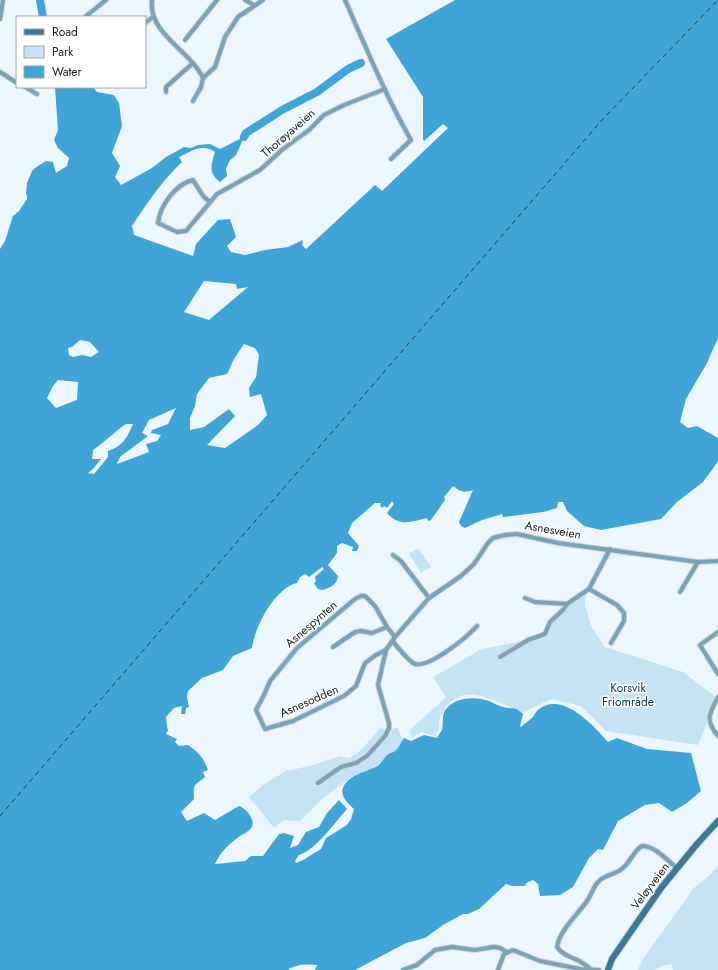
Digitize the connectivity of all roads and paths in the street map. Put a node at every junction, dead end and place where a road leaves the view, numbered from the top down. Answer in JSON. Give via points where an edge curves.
{"nodes":[{"id":1,"x":3,"y":0,"type":"edge"},
{"id":2,"x":106,"y":0,"type":"edge"},
{"id":3,"x":152,"y":0,"type":"edge"},
{"id":4,"x":217,"y":0,"type":"edge"},
{"id":5,"x":245,"y":0,"type":"edge"},
{"id":6,"x":263,"y":0,"type":"edge"},
{"id":7,"x":345,"y":0,"type":"edge"},
{"id":8,"x":254,"y":5,"type":"junction"},
{"id":9,"x":86,"y":16,"type":"edge"},
{"id":10,"x":153,"y":16,"type":"junction"},
{"id":11,"x":0,"y":19,"type":"edge"},
{"id":12,"x":146,"y":22,"type":"edge"},
{"id":13,"x":185,"y":40,"type":"dead end"},
{"id":14,"x":193,"y":63,"type":"junction"},
{"id":15,"x":0,"y":72,"type":"edge"},
{"id":16,"x":203,"y":78,"type":"junction"},
{"id":17,"x":16,"y":81,"type":"edge"},
{"id":18,"x":27,"y":88,"type":"edge"},
{"id":19,"x":384,"y":89,"type":"junction"},
{"id":20,"x":166,"y":92,"type":"dead end"},
{"id":21,"x":37,"y":94,"type":"dead end"},
{"id":22,"x":193,"y":101,"type":"dead end"},
{"id":23,"x":391,"y":158,"type":"dead end"},
{"id":24,"x":210,"y":202,"type":"junction"},
{"id":25,"x":610,"y":549,"type":"junction"},
{"id":26,"x":393,"y":555,"type":"dead end"},
{"id":27,"x":718,"y":561,"type":"edge"},
{"id":28,"x":698,"y":562,"type":"junction"},
{"id":29,"x":589,"y":589,"type":"junction"},
{"id":30,"x":680,"y":592,"type":"dead end"},
{"id":31,"x":429,"y":598,"type":"junction"},
{"id":32,"x":525,"y":598,"type":"dead end"},
{"id":33,"x":567,"y":604,"type":"junction"},
{"id":34,"x":477,"y":626,"type":"dead end"},
{"id":35,"x":387,"y":627,"type":"junction"},
{"id":36,"x":718,"y":632,"type":"edge"},
{"id":37,"x":394,"y":639,"type":"junction"},
{"id":38,"x":611,"y":643,"type":"dead end"},
{"id":39,"x":333,"y":647,"type":"dead end"},
{"id":40,"x":386,"y":650,"type":"junction"},
{"id":41,"x":500,"y":657,"type":"dead end"},
{"id":42,"x":718,"y":674,"type":"edge"},
{"id":43,"x":718,"y":697,"type":"edge"},
{"id":44,"x":265,"y":729,"type":"joint"},
{"id":45,"x":718,"y":736,"type":"edge"},
{"id":46,"x":318,"y":783,"type":"dead end"},
{"id":47,"x":718,"y":821,"type":"edge"},
{"id":48,"x":677,"y":868,"type":"junction"},
{"id":49,"x":507,"y":952,"type":"junction"},
{"id":50,"x":590,"y":969,"type":"junction"},
{"id":51,"x":403,"y":970,"type":"edge"},
{"id":52,"x":498,"y":970,"type":"edge"},
{"id":53,"x":599,"y":970,"type":"edge"},
{"id":54,"x":608,"y":970,"type":"edge"}],
"edges":[{"from":1,"to":11,"type":"street"},
{"from":2,"to":9,"type":"street"},
{"from":3,"to":10,"type":"street"},
{"from":4,"to":13,"type":"street"},
{"from":5,"to":8,"type":"street"},
{"from":6,"to":8,"type":"street"},
{"from":7,"to":19,"type":"street"},
{"from":8,"to":16,"type":"street","via":[[237,19],[225,38],[216,66]]},
{"from":10,"to":12,"type":"street"},
{"from":10,"to":14,"type":"street","via":[[163,32]]},
{"from":14,"to":16,"type":"street"},
{"from":14,"to":20,"type":"street","via":[[166,87]]},
{"from":15,"to":17,"type":"street"},
{"from":16,"to":22,"type":"street"},
{"from":18,"to":21,"type":"street"},
{"from":19,"to":23,"type":"street","via":[[411,140]]},
{"from":19,"to":24,"type":"street","name":"Thorøyaveien","via":[[324,114],[260,170],[221,190]]},
{"from":24,"to":24,"type":"street","name":"Thorøyaveien","via":[[186,231],[177,232],[158,223],[169,199],[189,181],[193,180]]},
{"from":25,"to":28,"type":"street","name":"Asnesveien"},
{"from":25,"to":29,"type":"street"},
{"from":25,"to":31,"type":"street","name":"Asnesveien","via":[[558,543],[517,534],[498,536],[488,542],[468,570]]},
{"from":26,"to":31,"type":"street","via":[[401,561]]},
{"from":27,"to":28,"type":"street","name":"Asnesveien"},
{"from":28,"to":30,"type":"street"},
{"from":29,"to":33,"type":"street"},
{"from":29,"to":38,"type":"street","via":[[617,605],[624,613],[624,621]]},
{"from":31,"to":37,"type":"street","name":"Asnesveien"},
{"from":32,"to":33,"type":"street","via":[[534,602]]},
{"from":33,"to":41,"type":"street","via":[[550,622],[544,634],[528,640]]},
{"from":34,"to":37,"type":"street","name":"Asnespynten","via":[[459,643],[421,664],[412,662]]},
{"from":35,"to":37,"type":"street","name":"Asnespynten"},
{"from":35,"to":39,"type":"street","via":[[372,633],[355,632]]},
{"from":35,"to":44,"type":"street","name":"Asnespynten","via":[[365,596],[355,599],[297,648],[270,681],[256,710]]},
{"from":36,"to":42,"type":"street","via":[[700,645]]},
{"from":37,"to":40,"type":"street","name":"Asnesveien"},
{"from":40,"to":44,"type":"street","name":"Asnesodden","via":[[365,663],[356,686],[344,696],[293,721]]},
{"from":40,"to":46,"type":"street","name":"Asnesveien","via":[[378,685],[389,723],[388,732],[363,759],[341,767]]},
{"from":43,"to":45,"type":"street","via":[[710,718],[712,728]]},
{"from":47,"to":48,"type":"main road","name":"Veløyveien"},
{"from":48,"to":50,"type":"street","via":[[652,849],[640,846],[624,868],[598,882],[557,947],[560,952]]},
{"from":48,"to":54,"type":"main road","name":"Veløyveien","via":[[612,959]]},
{"from":49,"to":50,"type":"street","via":[[516,950],[531,959]]},
{"from":49,"to":51,"type":"street","via":[[494,946],[475,950],[452,947],[435,950],[417,965]]},
{"from":49,"to":52,"type":"street","via":[[502,957]]},
{"from":50,"to":53,"type":"street"}]}
